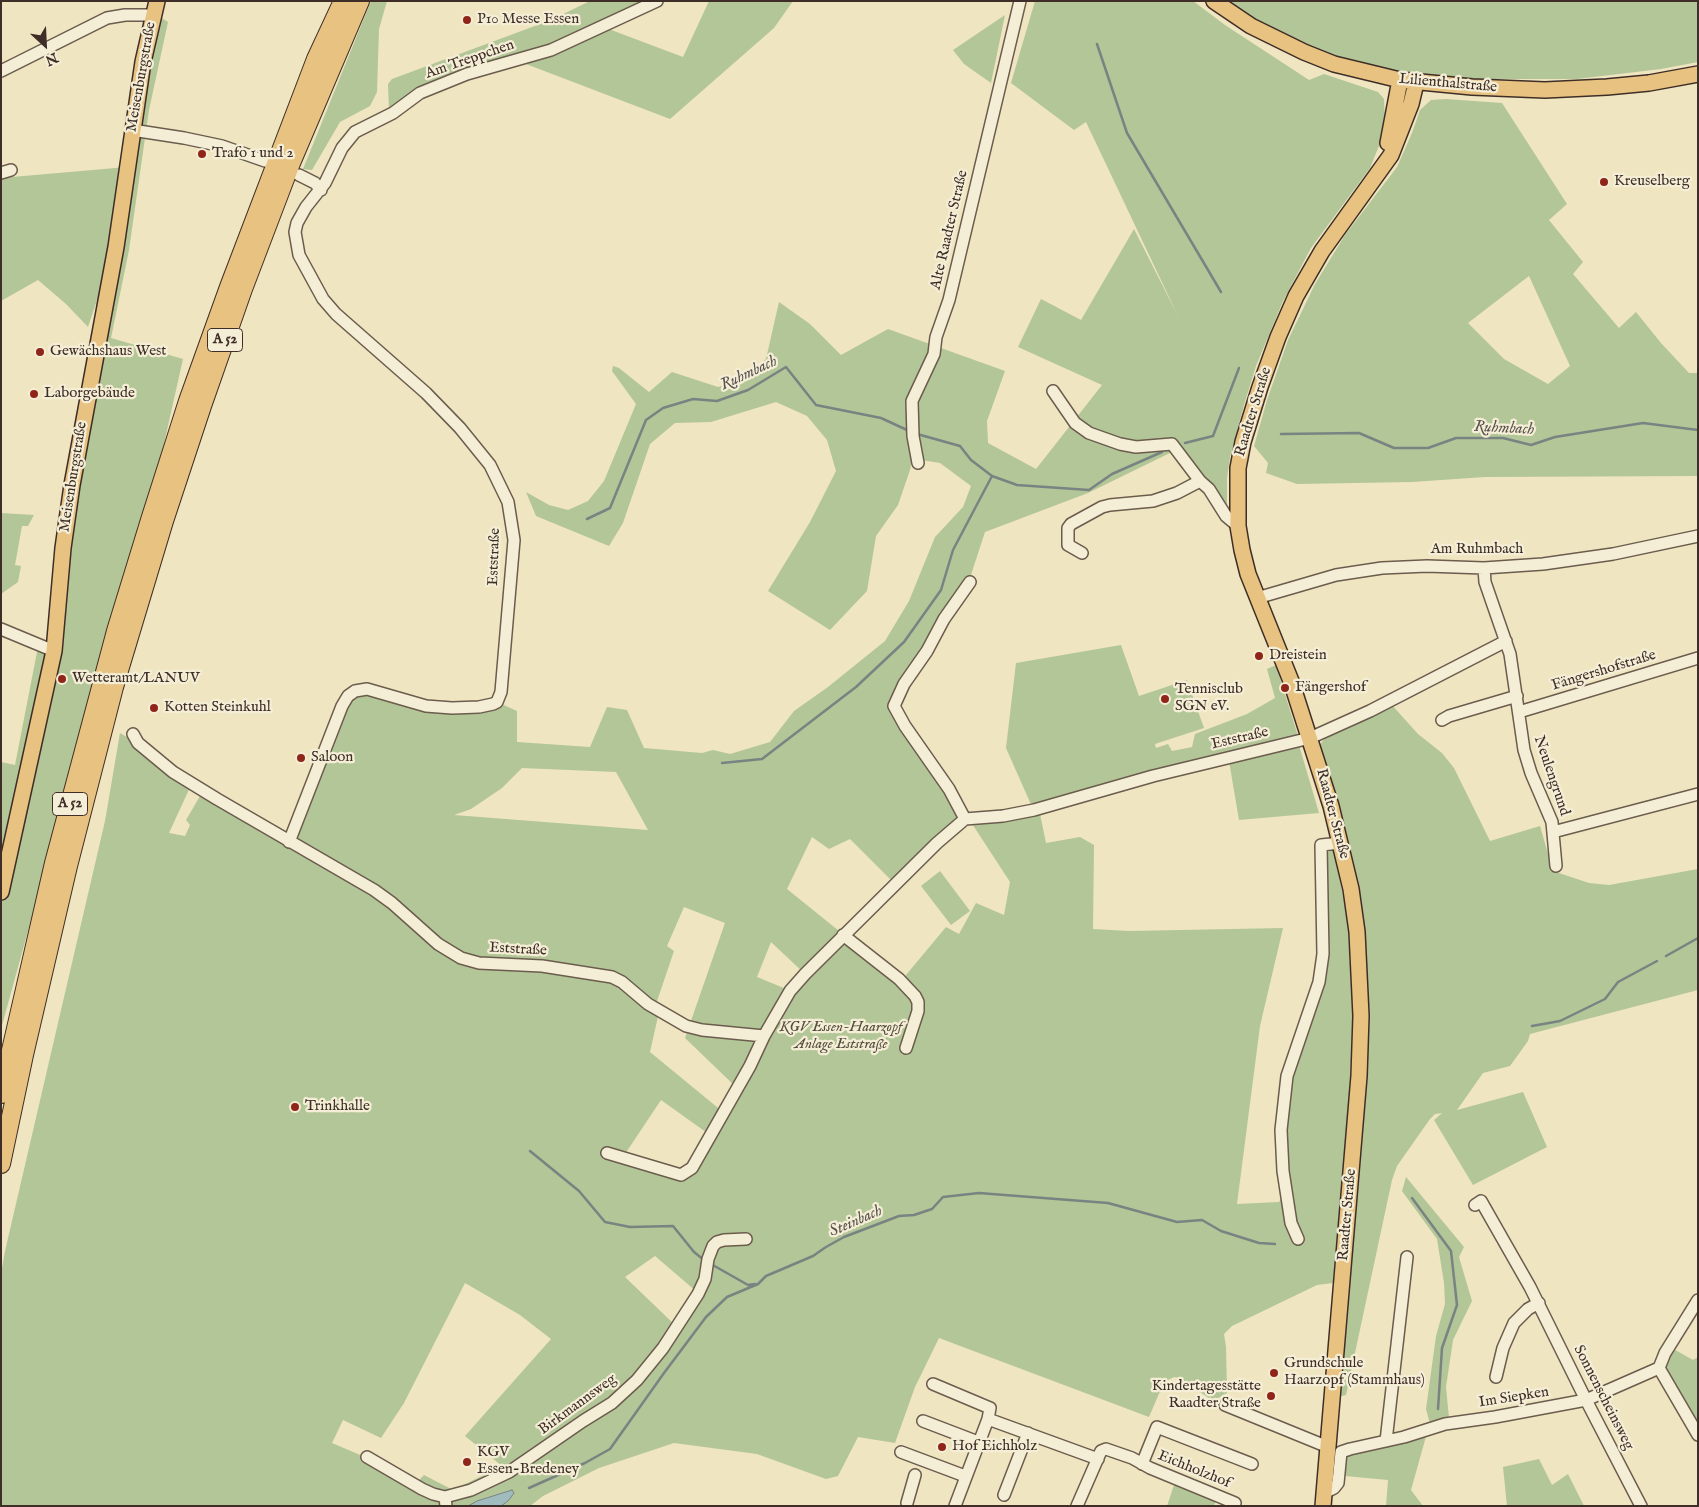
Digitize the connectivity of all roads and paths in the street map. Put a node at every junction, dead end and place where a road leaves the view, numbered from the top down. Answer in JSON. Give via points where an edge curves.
{"nodes":[{"id":1,"x":343,"y":1,"type":"edge"},
{"id":2,"x":360,"y":1,"type":"edge"},
{"id":3,"x":658,"y":1,"type":"edge"},
{"id":4,"x":1020,"y":1,"type":"edge"},
{"id":5,"x":1214,"y":1,"type":"edge"},
{"id":6,"x":155,"y":8,"type":"edge"},
{"id":7,"x":1,"y":71,"type":"edge"},
{"id":8,"x":1698,"y":74,"type":"edge"},
{"id":9,"x":1400,"y":80,"type":"junction"},
{"id":10,"x":1416,"y":83,"type":"junction"},
{"id":11,"x":132,"y":130,"type":"junction"},
{"id":12,"x":265,"y":161,"type":"dead end"},
{"id":13,"x":1381,"y":169,"type":"junction"},
{"id":14,"x":299,"y":175,"type":"dead end"},
{"id":15,"x":321,"y":190,"type":"junction"},
{"id":16,"x":1053,"y":391,"type":"dead end"},
{"id":17,"x":918,"y":463,"type":"dead end"},
{"id":18,"x":1200,"y":481,"type":"junction"},
{"id":19,"x":1238,"y":526,"type":"junction"},
{"id":20,"x":1698,"y":536,"type":"edge"},
{"id":21,"x":1082,"y":553,"type":"dead end"},
{"id":22,"x":1484,"y":568,"type":"junction"},
{"id":23,"x":970,"y":582,"type":"dead end"},
{"id":24,"x":1257,"y":598,"type":"junction"},
{"id":25,"x":1,"y":629,"type":"edge"},
{"id":26,"x":1506,"y":641,"type":"junction"},
{"id":27,"x":54,"y":651,"type":"junction"},
{"id":28,"x":1698,"y":658,"type":"edge"},
{"id":29,"x":1517,"y":696,"type":"junction"},
{"id":30,"x":1519,"y":712,"type":"junction"},
{"id":31,"x":1442,"y":720,"type":"dead end"},
{"id":32,"x":133,"y":734,"type":"dead end"},
{"id":33,"x":1310,"y":738,"type":"junction"},
{"id":34,"x":1698,"y":794,"type":"edge"},
{"id":35,"x":965,"y":819,"type":"junction"},
{"id":36,"x":1553,"y":832,"type":"junction"},
{"id":37,"x":289,"y":842,"type":"junction"},
{"id":38,"x":1340,"y":843,"type":"junction"},
{"id":39,"x":1556,"y":866,"type":"dead end"},
{"id":40,"x":1,"y":892,"type":"edge"},
{"id":41,"x":843,"y":935,"type":"junction"},
{"id":42,"x":764,"y":1036,"type":"junction"},
{"id":43,"x":906,"y":1048,"type":"dead end"},
{"id":44,"x":1,"y":1094,"type":"edge"},
{"id":45,"x":607,"y":1153,"type":"dead end"},
{"id":46,"x":1,"y":1164,"type":"edge"},
{"id":47,"x":1475,"y":1205,"type":"dead end"},
{"id":48,"x":746,"y":1239,"type":"dead end"},
{"id":49,"x":1298,"y":1239,"type":"dead end"},
{"id":50,"x":1408,"y":1257,"type":"dead end"},
{"id":51,"x":1698,"y":1300,"type":"edge"},
{"id":52,"x":1539,"y":1303,"type":"junction"},
{"id":53,"x":1659,"y":1368,"type":"junction"},
{"id":54,"x":1496,"y":1377,"type":"dead end"},
{"id":55,"x":933,"y":1384,"type":"dead end"},
{"id":56,"x":1586,"y":1400,"type":"junction"},
{"id":57,"x":1225,"y":1405,"type":"dead end"},
{"id":58,"x":988,"y":1419,"type":"junction"},
{"id":59,"x":922,"y":1421,"type":"dead end"},
{"id":60,"x":1028,"y":1433,"type":"junction"},
{"id":61,"x":1698,"y":1435,"type":"edge"},
{"id":62,"x":1386,"y":1441,"type":"junction"},
{"id":63,"x":978,"y":1442,"type":"junction"},
{"id":64,"x":1328,"y":1446,"type":"junction"},
{"id":65,"x":902,"y":1452,"type":"dead end"},
{"id":66,"x":367,"y":1457,"type":"dead end"},
{"id":67,"x":1098,"y":1459,"type":"junction"},
{"id":68,"x":1142,"y":1464,"type":"junction"},
{"id":69,"x":1252,"y":1464,"type":"dead end"},
{"id":70,"x":915,"y":1475,"type":"dead end"},
{"id":71,"x":965,"y":1476,"type":"junction"},
{"id":72,"x":1004,"y":1495,"type":"dead end"},
{"id":73,"x":1323,"y":1499,"type":"edge"},
{"id":74,"x":446,"y":1501,"type":"edge"},
{"id":75,"x":1235,"y":1502,"type":"dead end"},
{"id":76,"x":905,"y":1505,"type":"edge"},
{"id":77,"x":955,"y":1506,"type":"edge"},
{"id":78,"x":1077,"y":1506,"type":"edge"},
{"id":79,"x":1641,"y":1506,"type":"edge"}],
"edges":[{"from":1,"to":44,"type":"highway","number":"A 52","via":[[316,59],[228,287],[151,517],[116,631],[54,863]]},
{"from":2,"to":46,"type":"highway","number":"A 52","via":[[291,163],[243,289],[164,521],[114,687],[68,866]]},
{"from":3,"to":15,"type":"street","name":"Am Treppchen","via":[[551,50],[467,74],[420,93],[393,113],[355,132],[342,148]]},
{"from":4,"to":17,"type":"street","name":"Alte Raadter Straße","via":[[949,300],[936,337],[934,354],[912,402]]},
{"from":5,"to":9,"type":"main road","name":"Lilienthalstraße","via":[[1251,26],[1304,52],[1334,64]]},
{"from":6,"to":7,"type":"street","via":[[108,18]]},
{"from":6,"to":11,"type":"main road","name":"Meisenburgstraße"},
{"from":8,"to":10,"type":"main road","name":"Lilienthalstraße","via":[[1650,83],[1545,90]]},
{"from":9,"to":10,"type":"main road","name":"Lilienthalstraße"},
{"from":9,"to":13,"type":"main road","name":"Raadter Straße"},
{"from":10,"to":13,"type":"main road","name":"Raadter Straße","via":[[1391,155]]},
{"from":11,"to":12,"type":"street","via":[[212,144]]},
{"from":11,"to":27,"type":"main road","name":"Meisenburgstraße","via":[[116,246],[72,485]]},
{"from":13,"to":19,"type":"main road","name":"Raadter Straße","via":[[1322,251],[1296,296],[1278,338],[1242,448],[1238,468]]},
{"from":14,"to":15,"type":"street"},
{"from":15,"to":37,"type":"street","name":"Eststraße","via":[[306,207],[295,232],[299,255],[306,270],[336,314],[426,393],[490,465],[508,502],[514,540],[501,692],[497,702],[479,707],[426,706],[366,689],[355,691],[342,706]]},
{"from":16,"to":18,"type":"street","via":[[1075,423],[1088,434],[1136,447],[1172,444]]},
{"from":18,"to":19,"type":"street","via":[[1210,489],[1226,516]]},
{"from":18,"to":21,"type":"street","via":[[1153,501],[1102,507],[1071,524],[1068,545]]},
{"from":19,"to":24,"type":"main road","name":"Raadter Straße","via":[[1248,574]]},
{"from":20,"to":22,"type":"street","name":"Am Ruhmbach","via":[[1576,560]]},
{"from":22,"to":24,"type":"street","name":"Am Ruhmbach","via":[[1382,568],[1336,575]]},
{"from":22,"to":26,"type":"street","name":"Neulengrund"},
{"from":23,"to":35,"type":"street","via":[[904,684],[894,706]]},
{"from":24,"to":33,"type":"main road","name":"Raadter Straße"},
{"from":25,"to":27,"type":"street"},
{"from":26,"to":29,"type":"street","name":"Neulengrund"},
{"from":26,"to":33,"type":"street","name":"Eststraße"},
{"from":27,"to":40,"type":"main road","name":"Meisenburgstraße"},
{"from":28,"to":30,"type":"street","name":"Fängershofstraße"},
{"from":29,"to":30,"type":"street","name":"Neulengrund"},
{"from":29,"to":31,"type":"street"},
{"from":30,"to":36,"type":"street","name":"Neulengrund","via":[[1526,756]]},
{"from":32,"to":37,"type":"street","name":"Eststraße","via":[[138,743],[173,772]]},
{"from":33,"to":35,"type":"street","name":"Eststraße","via":[[1153,776],[1034,810]]},
{"from":33,"to":38,"type":"main road","name":"Raadter Straße"},
{"from":34,"to":36,"type":"street"},
{"from":35,"to":41,"type":"street","via":[[937,842]]},
{"from":36,"to":39,"type":"street","name":"Neulengrund"},
{"from":37,"to":42,"type":"street","name":"Eststraße","via":[[374,890],[438,944],[461,958],[479,963],[549,966],[612,977],[648,1004],[686,1026]]},
{"from":38,"to":49,"type":"street","via":[[1321,845],[1323,954],[1319,982],[1287,1076],[1281,1130],[1282,1171],[1291,1223]]},
{"from":38,"to":64,"type":"main road","name":"Raadter Straße","via":[[1357,932],[1360,1076]]},
{"from":41,"to":42,"type":"street","via":[[790,991]]},
{"from":41,"to":43,"type":"street","via":[[899,979],[915,996],[918,1011]]},
{"from":42,"to":45,"type":"street","via":[[692,1168],[681,1175]]},
{"from":47,"to":52,"type":"street","name":"Sonnenscheinsweg","via":[[1481,1201]]},
{"from":48,"to":74,"type":"street","name":"Birkmannsweg","via":[[724,1240],[713,1246],[698,1294],[663,1348],[637,1380],[612,1403],[509,1472]]},
{"from":50,"to":62,"type":"street"},
{"from":51,"to":53,"type":"street"},
{"from":52,"to":54,"type":"street","via":[[1514,1323],[1503,1348]]},
{"from":52,"to":56,"type":"street","name":"Sonnenscheinsweg"},
{"from":53,"to":56,"type":"street","name":"Im Siepken"},
{"from":53,"to":61,"type":"street"},
{"from":55,"to":58,"type":"street","via":[[990,1408]]},
{"from":56,"to":62,"type":"street","name":"Im Siepken","via":[[1445,1424]]},
{"from":56,"to":79,"type":"street","name":"Sonnenscheinsweg"},
{"from":57,"to":64,"type":"street"},
{"from":58,"to":60,"type":"street"},
{"from":58,"to":63,"type":"street"},
{"from":59,"to":63,"type":"street"},
{"from":60,"to":67,"type":"street"},
{"from":60,"to":72,"type":"street"},
{"from":62,"to":73,"type":"street","name":"Im Siepken","via":[[1341,1452],[1338,1483]]},
{"from":63,"to":71,"type":"street"},
{"from":64,"to":73,"type":"main road","name":"Raadter Straße"},
{"from":65,"to":71,"type":"street"},
{"from":66,"to":74,"type":"street","name":"Birkmannsweg"},
{"from":67,"to":68,"type":"street","name":"Eichholzhof","via":[[1106,1448]]},
{"from":67,"to":78,"type":"street"},
{"from":68,"to":69,"type":"street","name":"Eichholzhof","via":[[1157,1427]]},
{"from":68,"to":75,"type":"street","name":"Eichholzhof"},
{"from":70,"to":76,"type":"street"},
{"from":71,"to":77,"type":"street"}]}
